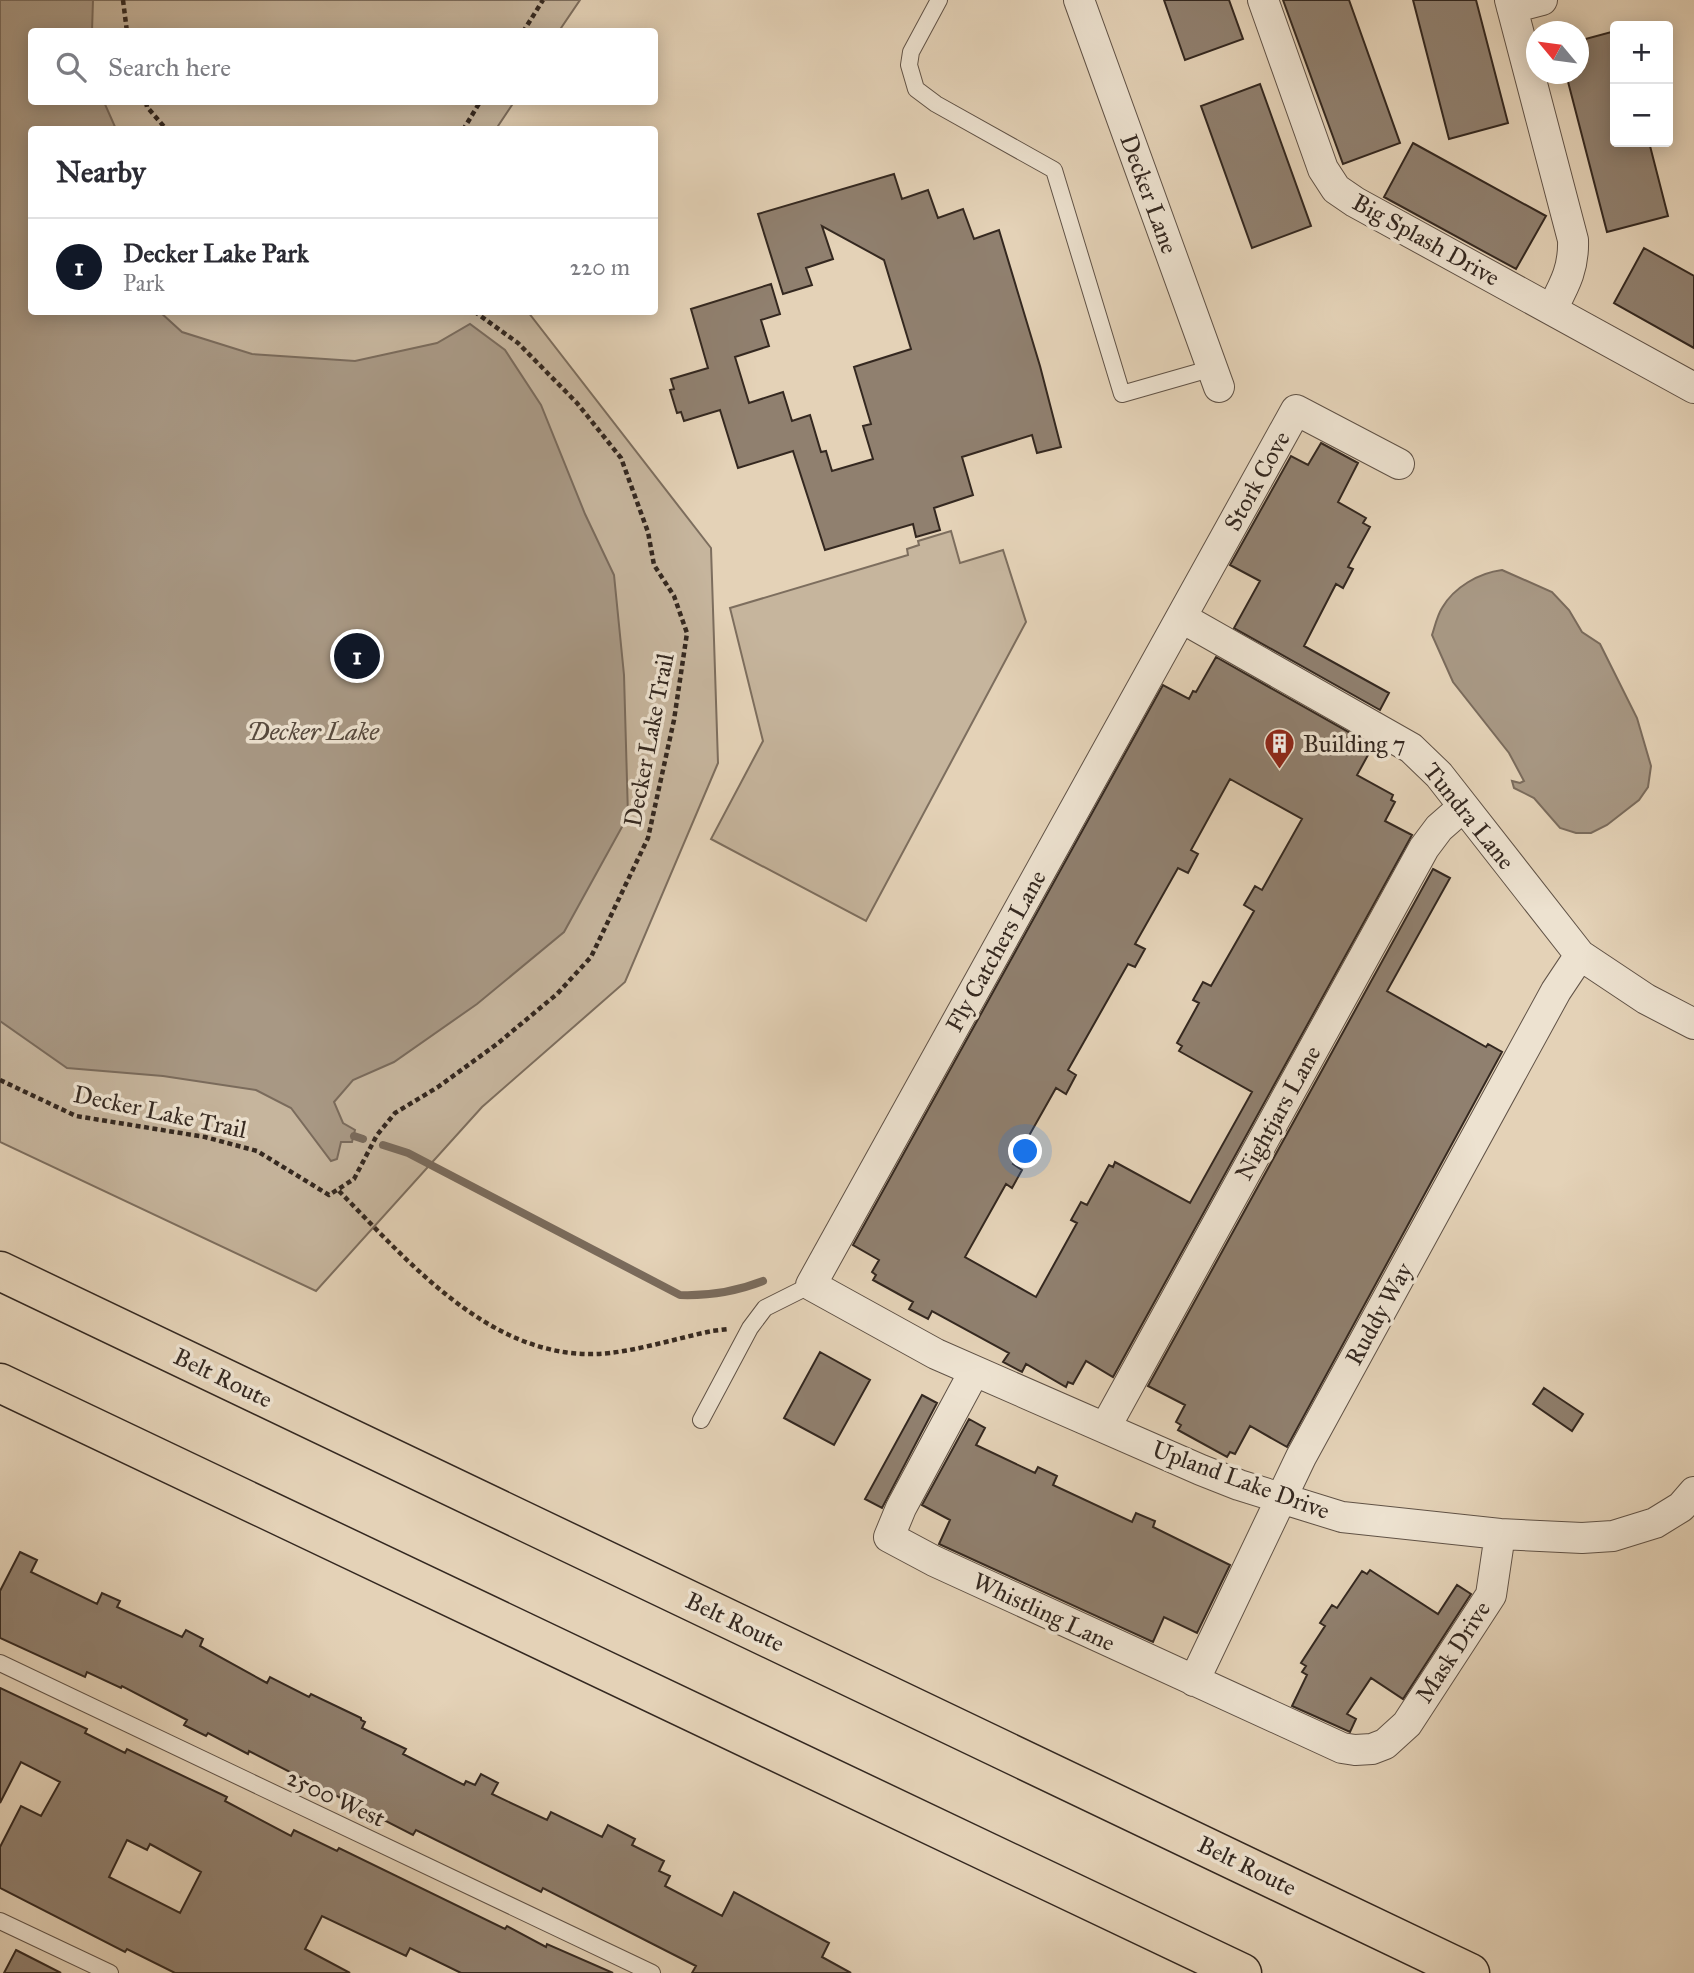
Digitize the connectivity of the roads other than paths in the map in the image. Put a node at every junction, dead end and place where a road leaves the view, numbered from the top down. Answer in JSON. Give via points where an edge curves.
{"nodes":[{"id":1,"x":939,"y":0,"type":"edge"},
{"id":2,"x":1079,"y":0,"type":"edge"},
{"id":3,"x":1263,"y":0,"type":"edge"},
{"id":4,"x":1542,"y":0,"type":"edge"},
{"id":5,"x":1511,"y":4,"type":"edge"},
{"id":6,"x":1552,"y":309,"type":"junction"},
{"id":7,"x":1216,"y":377,"type":"joint"},
{"id":8,"x":1694,"y":388,"type":"edge"},
{"id":9,"x":1399,"y":464,"type":"dead end"},
{"id":10,"x":1182,"y":618,"type":"junction"},
{"id":11,"x":1463,"y":807,"type":"junction"},
{"id":12,"x":1580,"y":955,"type":"junction"},
{"id":13,"x":1694,"y":1024,"type":"edge"},
{"id":14,"x":0,"y":1271,"type":"edge"},
{"id":15,"x":811,"y":1285,"type":"junction"},
{"id":16,"x":974,"y":1372,"type":"junction"},
{"id":17,"x":0,"y":1383,"type":"edge"},
{"id":18,"x":701,"y":1420,"type":"dead end"},
{"id":19,"x":1105,"y":1428,"type":"junction"},
{"id":20,"x":1694,"y":1492,"type":"edge"},
{"id":21,"x":1280,"y":1499,"type":"junction"},
{"id":22,"x":1500,"y":1534,"type":"junction"},
{"id":23,"x":0,"y":1663,"type":"edge"},
{"id":24,"x":1194,"y":1681,"type":"junction"},
{"id":25,"x":1372,"y":1749,"type":"joint"},
{"id":26,"x":0,"y":1921,"type":"edge"},
{"id":27,"x":110,"y":1973,"type":"edge"},
{"id":28,"x":652,"y":1973,"type":"edge"},
{"id":29,"x":1242,"y":1973,"type":"edge"},
{"id":30,"x":1470,"y":1973,"type":"edge"}],
"edges":[{"from":1,"to":7,"type":"lane","via":[[911,52],[909,65],[916,89],[1054,170],[1122,394]]},
{"from":2,"to":7,"type":"street","name":"Decker Lane"},
{"from":3,"to":6,"type":"street","name":"Big Splash Drive","via":[[1323,169],[1336,189]]},
{"from":4,"to":5,"type":"street"},
{"from":5,"to":6,"type":"street","via":[[1573,240],[1567,280]]},
{"from":6,"to":8,"type":"street","name":"Big Splash Drive"},
{"from":9,"to":10,"type":"street","name":"Stork Cove","via":[[1296,410]]},
{"from":10,"to":11,"type":"street","name":"Tundra Lane","via":[[1411,748]]},
{"from":10,"to":15,"type":"street","name":"Fly Catchers Lane"},
{"from":11,"to":12,"type":"street","name":"Tundra Lane"},
{"from":11,"to":19,"type":"street","name":"Nightjars Lane","via":[[1424,848]]},
{"from":12,"to":13,"type":"street","name":"Tundra Lane"},
{"from":12,"to":21,"type":"street","name":"Ruddy Way","via":[[1556,991]]},
{"from":14,"to":30,"type":"highway","name":"Belt Route"},
{"from":15,"to":16,"type":"street","name":"Upland Lake Drive"},
{"from":15,"to":18,"type":"lane","via":[[765,1308]]},
{"from":16,"to":19,"type":"street","name":"Upland Lake Drive"},
{"from":16,"to":24,"type":"street","name":"Whistling Lane","via":[[889,1537]]},
{"from":17,"to":29,"type":"highway"},
{"from":19,"to":21,"type":"street","name":"Upland Lake Drive","via":[[1201,1471]]},
{"from":20,"to":22,"type":"street","name":"Upland Lake Drive","via":[[1681,1507],[1655,1523],[1614,1536]]},
{"from":21,"to":22,"type":"street","name":"Upland Lake Drive","via":[[1353,1519]]},
{"from":21,"to":24,"type":"street","name":"Ruddy Way"},
{"from":22,"to":25,"type":"street","name":"Mask Drive","via":[[1485,1607],[1407,1724]]},
{"from":23,"to":28,"type":"lane","name":"2500 West"},
{"from":24,"to":25,"type":"street","name":"Whistling Lane","via":[[1330,1744]]},
{"from":26,"to":27,"type":"lane"}]}
